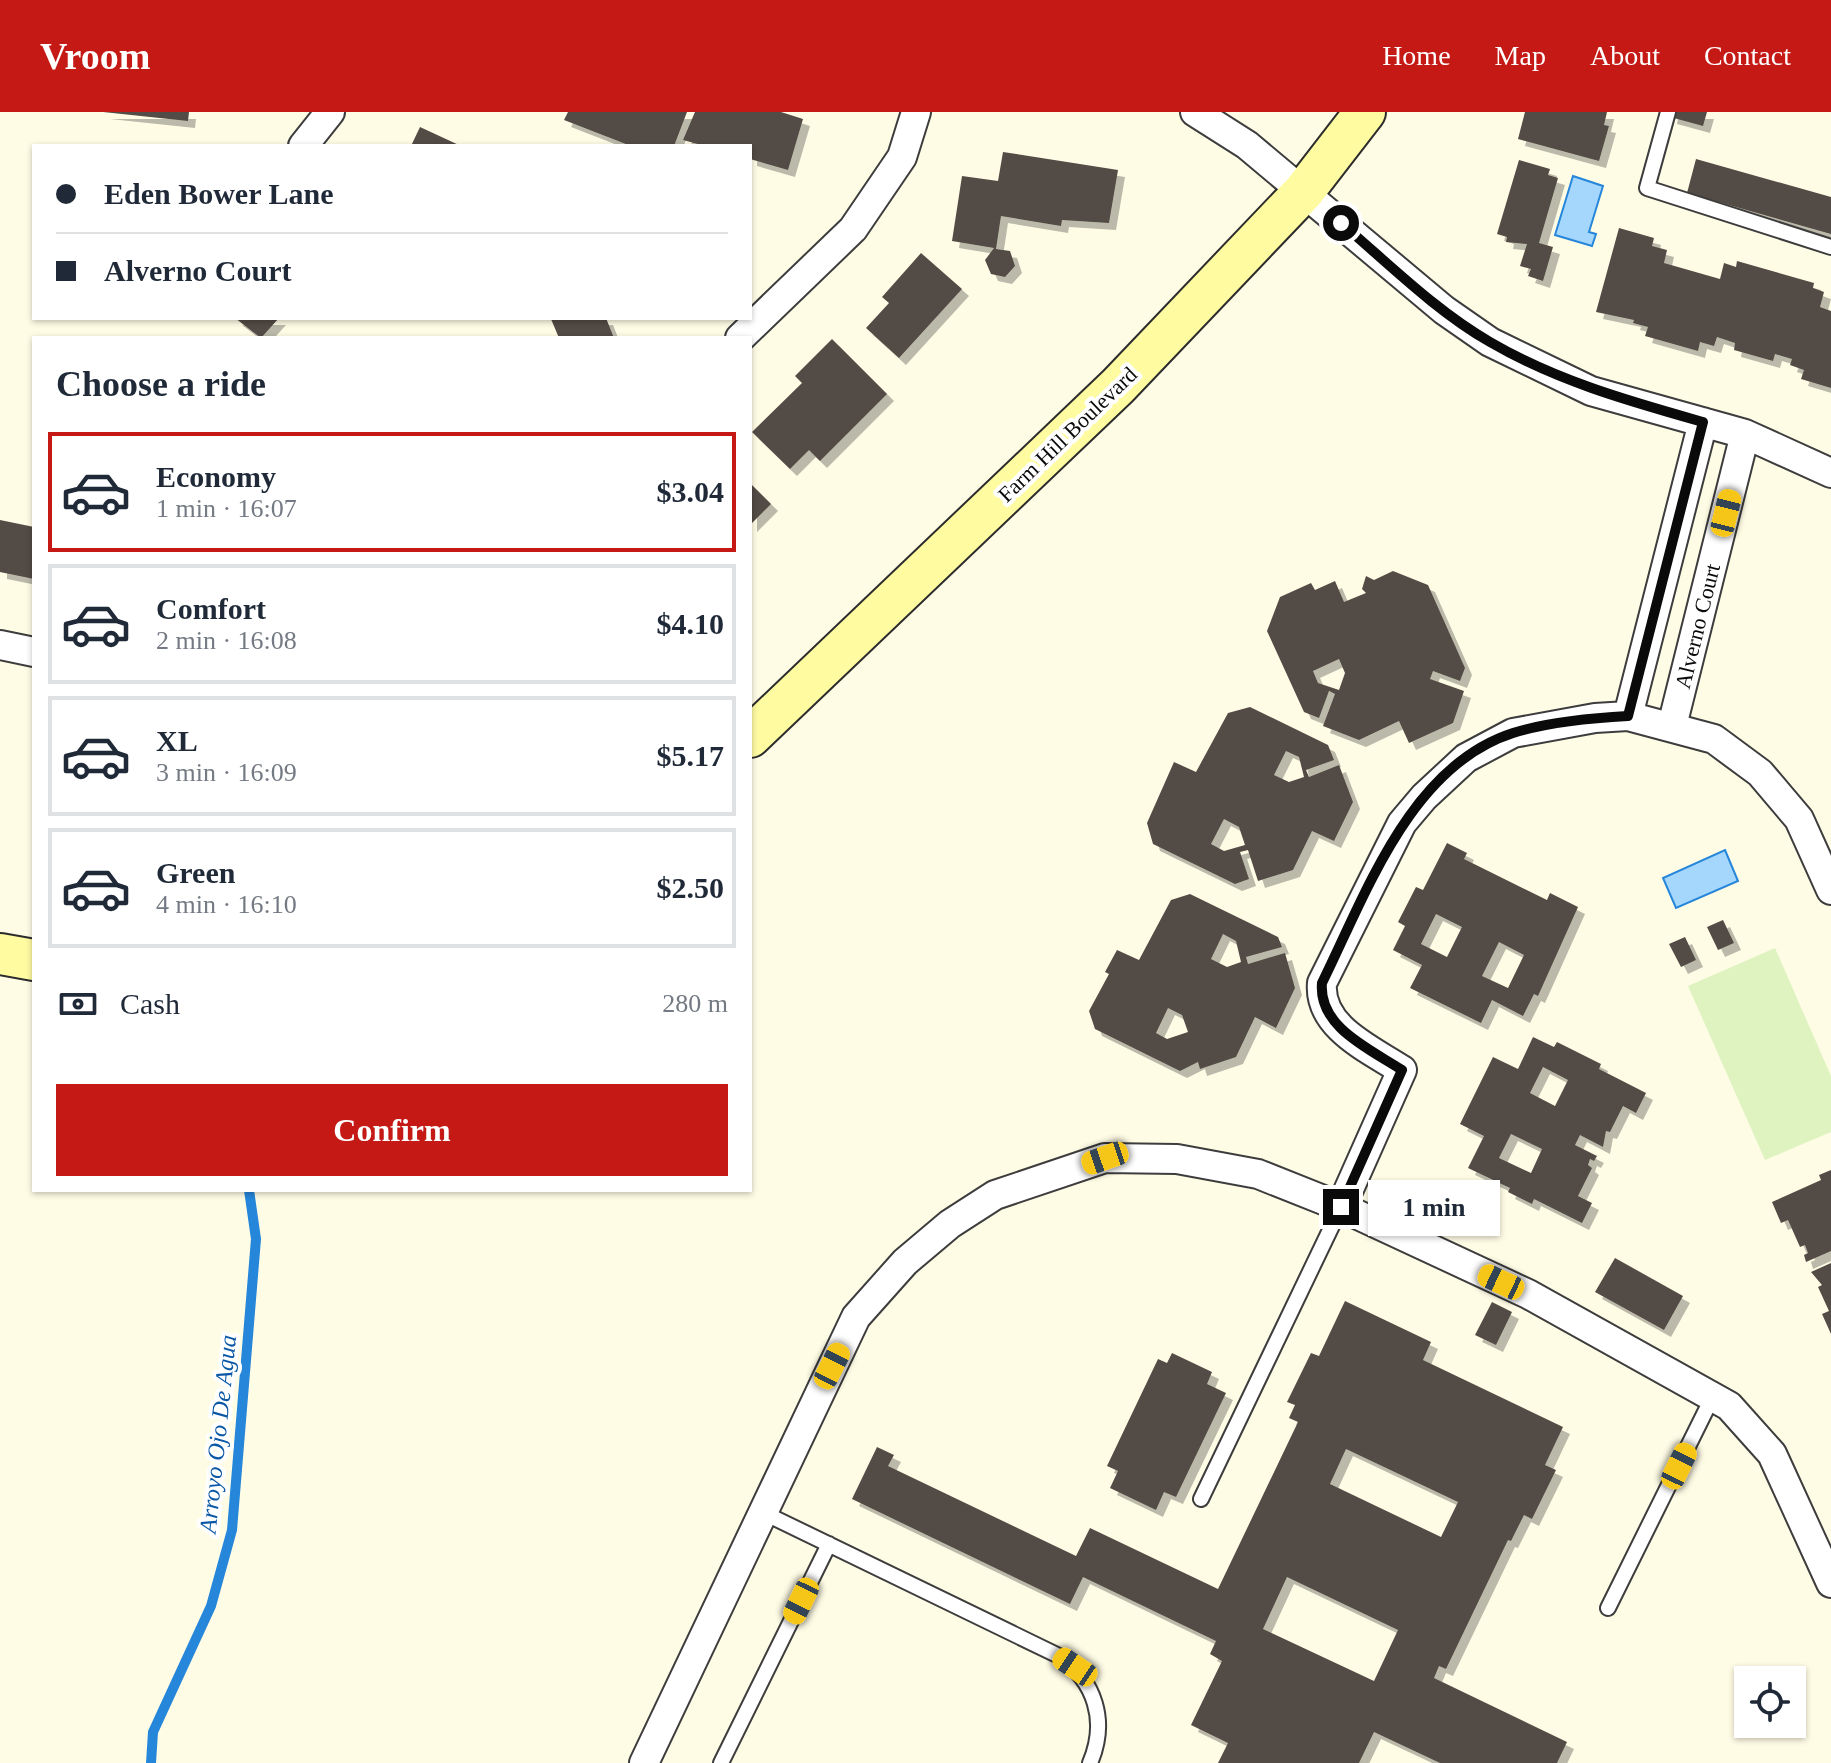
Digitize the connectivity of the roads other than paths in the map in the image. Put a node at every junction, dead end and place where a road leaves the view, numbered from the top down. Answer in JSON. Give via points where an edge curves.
{"nodes":[{"id":1,"x":330,"y":112,"type":"edge"},
{"id":2,"x":916,"y":112,"type":"edge"},
{"id":3,"x":1195,"y":112,"type":"edge"},
{"id":4,"x":1365,"y":112,"type":"edge"},
{"id":5,"x":1668,"y":112,"type":"edge"},
{"id":6,"x":305,"y":144,"type":"edge"},
{"id":7,"x":1304,"y":191,"type":"junction"},
{"id":8,"x":1831,"y":247,"type":"edge"},
{"id":9,"x":742,"y":336,"type":"edge"},
{"id":10,"x":1703,"y":422,"type":"junction"},
{"id":11,"x":1745,"y":434,"type":"junction"},
{"id":12,"x":1831,"y":473,"type":"edge"},
{"id":13,"x":0,"y":645,"type":"edge"},
{"id":14,"x":32,"y":652,"type":"edge"},
{"id":15,"x":1628,"y":716,"type":"junction"},
{"id":16,"x":1672,"y":726,"type":"junction"},
{"id":17,"x":752,"y":735,"type":"edge"},
{"id":18,"x":1831,"y":890,"type":"edge"},
{"id":19,"x":0,"y":954,"type":"edge"},
{"id":20,"x":32,"y":960,"type":"edge"},
{"id":21,"x":1341,"y":1207,"type":"junction"},
{"id":22,"x":1713,"y":1396,"type":"junction"},
{"id":23,"x":1201,"y":1499,"type":"dead end"},
{"id":24,"x":762,"y":1512,"type":"junction"},
{"id":25,"x":829,"y":1544,"type":"junction"},
{"id":26,"x":1831,"y":1583,"type":"edge"},
{"id":27,"x":1608,"y":1608,"type":"dead end"},
{"id":28,"x":644,"y":1763,"type":"edge"},
{"id":29,"x":721,"y":1763,"type":"edge"},
{"id":30,"x":1090,"y":1763,"type":"edge"}],
"edges":[{"from":1,"to":6,"type":"street"},
{"from":2,"to":9,"type":"street","via":[[902,157],[853,229]]},
{"from":3,"to":7,"type":"street"},
{"from":4,"to":7,"type":"main road","name":"Farm Hill Boulevard"},
{"from":5,"to":8,"type":"lane","via":[[1647,188]]},
{"from":7,"to":10,"type":"street","via":[[1444,310],[1490,342],[1591,391]]},
{"from":7,"to":17,"type":"main road","name":"Farm Hill Boulevard","via":[[1118,386]]},
{"from":10,"to":11,"type":"street"},
{"from":10,"to":15,"type":"street","name":"Alverno Court"},
{"from":11,"to":12,"type":"street"},
{"from":11,"to":16,"type":"street","name":"Alverno Court"},
{"from":13,"to":14,"type":"street"},
{"from":15,"to":16,"type":"street"},
{"from":15,"to":21,"type":"street","via":[[1513,733],[1466,758],[1402,823],[1322,983],[1320,998],[1346,1034],[1402,1070]]},
{"from":16,"to":18,"type":"street","via":[[1714,739],[1760,773],[1799,819]]},
{"from":19,"to":20,"type":"main road"},
{"from":21,"to":22,"type":"street","via":[[1528,1294]]},
{"from":21,"to":23,"type":"lane"},
{"from":21,"to":24,"type":"street","via":[[1258,1174],[1177,1159],[1105,1158],[995,1195],[905,1262],[856,1317]]},
{"from":22,"to":26,"type":"street","via":[[1729,1406],[1772,1454]]},
{"from":22,"to":27,"type":"lane"},
{"from":24,"to":25,"type":"lane"},
{"from":24,"to":28,"type":"street"},
{"from":25,"to":29,"type":"lane"},
{"from":25,"to":30,"type":"lane","via":[[1075,1667],[1095,1698],[1099,1726]]}]}
